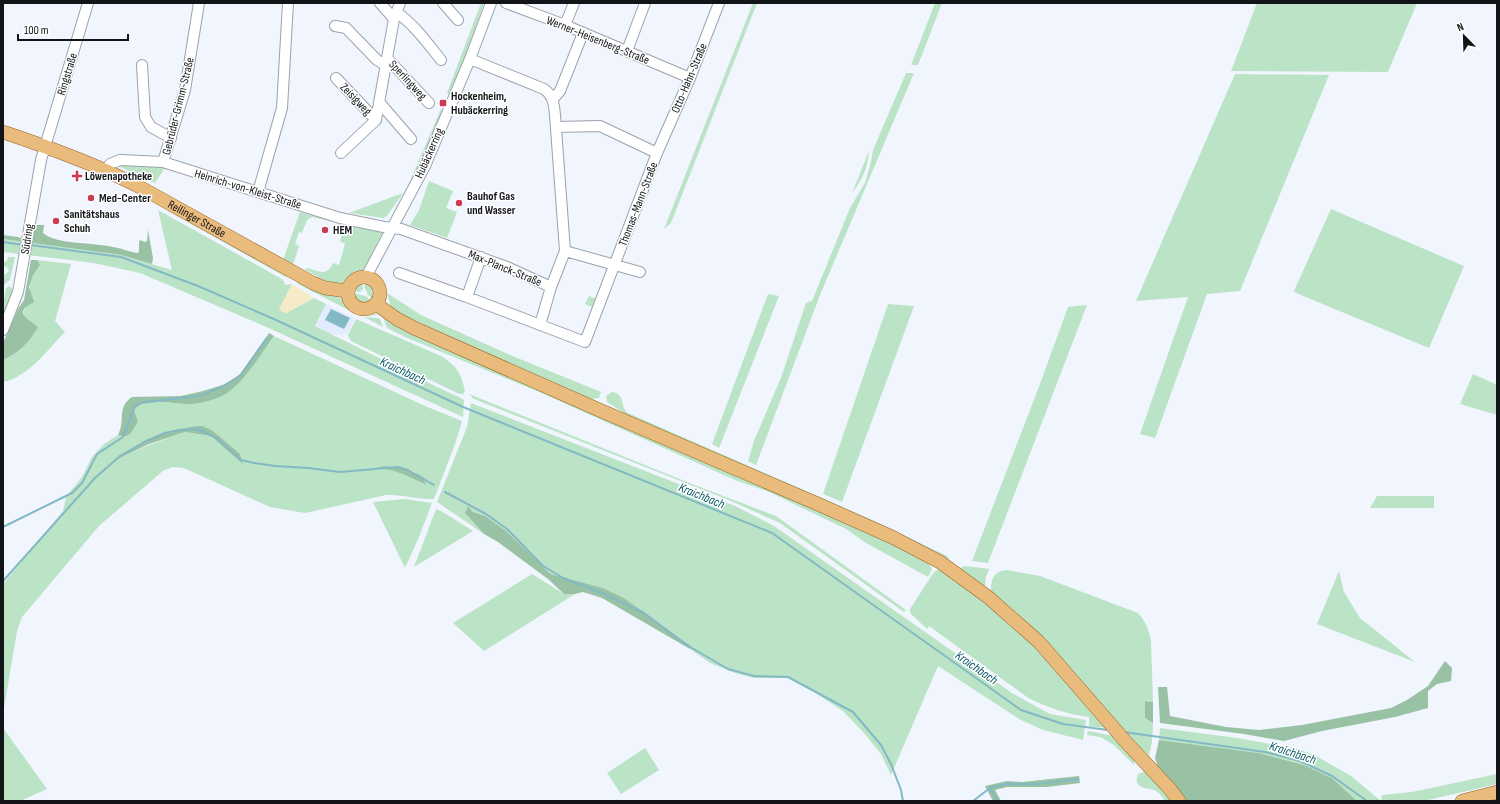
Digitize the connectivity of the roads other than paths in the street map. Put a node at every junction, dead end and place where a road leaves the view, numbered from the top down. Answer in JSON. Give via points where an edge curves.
{"nodes":[{"id":1,"x":88,"y":3,"type":"edge"},
{"id":2,"x":199,"y":3,"type":"edge"},
{"id":3,"x":288,"y":3,"type":"edge"},
{"id":4,"x":380,"y":3,"type":"edge"},
{"id":5,"x":443,"y":3,"type":"edge"},
{"id":6,"x":491,"y":3,"type":"edge"},
{"id":7,"x":506,"y":3,"type":"edge"},
{"id":8,"x":574,"y":3,"type":"edge"},
{"id":9,"x":645,"y":3,"type":"edge"},
{"id":10,"x":719,"y":3,"type":"edge"},
{"id":11,"x":397,"y":12,"type":"edge"},
{"id":12,"x":458,"y":20,"type":"dead end"},
{"id":13,"x":565,"y":25,"type":"junction"},
{"id":14,"x":335,"y":26,"type":"dead end"},
{"id":15,"x":583,"y":33,"type":"junction"},
{"id":16,"x":627,"y":51,"type":"junction"},
{"id":17,"x":470,"y":59,"type":"junction"},
{"id":18,"x":441,"y":60,"type":"dead end"},
{"id":19,"x":386,"y":61,"type":"junction"},
{"id":20,"x":142,"y":65,"type":"dead end"},
{"id":21,"x":336,"y":78,"type":"dead end"},
{"id":22,"x":690,"y":78,"type":"junction"},
{"id":23,"x":553,"y":99,"type":"junction"},
{"id":24,"x":379,"y":102,"type":"junction"},
{"id":25,"x":429,"y":103,"type":"dead end"},
{"id":26,"x":376,"y":120,"type":"junction"},
{"id":27,"x":556,"y":127,"type":"junction"},
{"id":28,"x":3,"y":132,"type":"edge"},
{"id":29,"x":171,"y":138,"type":"junction"},
{"id":30,"x":411,"y":139,"type":"dead end"},
{"id":31,"x":45,"y":146,"type":"junction"},
{"id":32,"x":341,"y":153,"type":"dead end"},
{"id":33,"x":657,"y":153,"type":"junction"},
{"id":34,"x":163,"y":162,"type":"junction"},
{"id":35,"x":106,"y":170,"type":"junction"},
{"id":36,"x":258,"y":192,"type":"junction"},
{"id":37,"x":392,"y":228,"type":"junction"},
{"id":38,"x":565,"y":251,"type":"junction"},
{"id":39,"x":481,"y":257,"type":"junction"},
{"id":40,"x":614,"y":265,"type":"junction"},
{"id":41,"x":640,"y":272,"type":"dead end"},
{"id":42,"x":399,"y":273,"type":"dead end"},
{"id":43,"x":366,"y":277,"type":"junction"},
{"id":44,"x":552,"y":286,"type":"junction"},
{"id":45,"x":347,"y":291,"type":"junction"},
{"id":46,"x":468,"y":297,"type":"junction"},
{"id":47,"x":376,"y":304,"type":"junction"},
{"id":48,"x":540,"y":325,"type":"junction"},
{"id":49,"x":3,"y":330,"type":"edge"},
{"id":50,"x":1497,"y":792,"type":"edge"},
{"id":51,"x":1179,"y":801,"type":"edge"},
{"id":52,"x":1462,"y":801,"type":"edge"}],
"edges":[{"from":1,"to":31,"type":"street","name":"Ringstraße"},
{"from":2,"to":29,"type":"street","name":"Gebrüder-Grimm-Straße","via":[[185,90]]},
{"from":3,"to":36,"type":"street","via":[[282,108]]},
{"from":4,"to":11,"type":"street"},
{"from":5,"to":12,"type":"street"},
{"from":6,"to":17,"type":"street","name":"Hubäckerring"},
{"from":7,"to":13,"type":"street","name":"Werner-Heisenberg-Straße"},
{"from":8,"to":13,"type":"street"},
{"from":9,"to":16,"type":"street"},
{"from":10,"to":22,"type":"street","name":"Otto-Hahn-Straße"},
{"from":11,"to":18,"type":"street"},
{"from":11,"to":19,"type":"street"},
{"from":13,"to":15,"type":"street","name":"Werner-Heisenberg-Straße"},
{"from":14,"to":19,"type":"street","name":"Sperlingweg","via":[[346,28],[377,60]]},
{"from":15,"to":16,"type":"street","name":"Werner-Heisenberg-Straße"},
{"from":15,"to":23,"type":"street","via":[[560,91]]},
{"from":16,"to":22,"type":"street","name":"Werner-Heisenberg-Straße"},
{"from":17,"to":23,"type":"street","via":[[544,88]]},
{"from":17,"to":37,"type":"street","name":"Hubäckerring","via":[[425,166]]},
{"from":19,"to":24,"type":"street"},
{"from":19,"to":25,"type":"street","name":"Sperlingweg"},
{"from":20,"to":29,"type":"street","via":[[145,117],[151,127]]},
{"from":21,"to":26,"type":"street","name":"Zeisigweg"},
{"from":22,"to":33,"type":"street","name":"Otto-Hahn-Straße"},
{"from":23,"to":27,"type":"street","name":"Max-Planck-Straße"},
{"from":24,"to":26,"type":"street"},
{"from":24,"to":30,"type":"street"},
{"from":26,"to":32,"type":"street"},
{"from":27,"to":33,"type":"street","name":"Thomas-Mann-Straße","via":[[600,126]]},
{"from":27,"to":38,"type":"street","name":"Max-Planck-Straße"},
{"from":28,"to":31,"type":"main road","name":"Reilinger Straße"},
{"from":29,"to":34,"type":"street","name":"Gebrüder-Grimm-Straße"},
{"from":31,"to":35,"type":"main road","name":"Reilinger Straße"},
{"from":31,"to":49,"type":"street","name":"Südring","via":[[18,292]]},
{"from":33,"to":40,"type":"street","name":"Thomas-Mann-Straße"},
{"from":34,"to":35,"type":"street","name":"Heinrich-von-Kleist-Straße","via":[[120,160],[110,164]]},
{"from":34,"to":36,"type":"street","name":"Heinrich-von-Kleist-Straße"},
{"from":35,"to":45,"type":"main road","name":"Reilinger Straße","via":[[312,283],[337,291]]},
{"from":36,"to":37,"type":"street","name":"Heinrich-von-Kleist-Straße","via":[[340,218]]},
{"from":37,"to":39,"type":"street","name":"Max-Planck-Straße"},
{"from":37,"to":43,"type":"street","name":"Hubäckerring"},
{"from":38,"to":40,"type":"street"},
{"from":38,"to":44,"type":"street","name":"Max-Planck-Straße"},
{"from":39,"to":44,"type":"street","name":"Max-Planck-Straße"},
{"from":39,"to":46,"type":"street"},
{"from":40,"to":41,"type":"street"},
{"from":40,"to":48,"type":"street","name":"Thomas-Mann-Straße","via":[[585,342]]},
{"from":42,"to":46,"type":"street"},
{"from":43,"to":45,"type":"main road","via":[[353,280]]},
{"from":43,"to":47,"type":"main road","via":[[374,280],[379,288],[380,297]]},
{"from":44,"to":48,"type":"street"},
{"from":45,"to":47,"type":"main road","via":[[350,303],[357,308],[369,308]]},
{"from":46,"to":48,"type":"street"},
{"from":47,"to":51,"type":"main road","via":[[414,328],[892,537],[940,562],[988,597],[1039,642]]},
{"from":50,"to":52,"type":"main road"}]}
